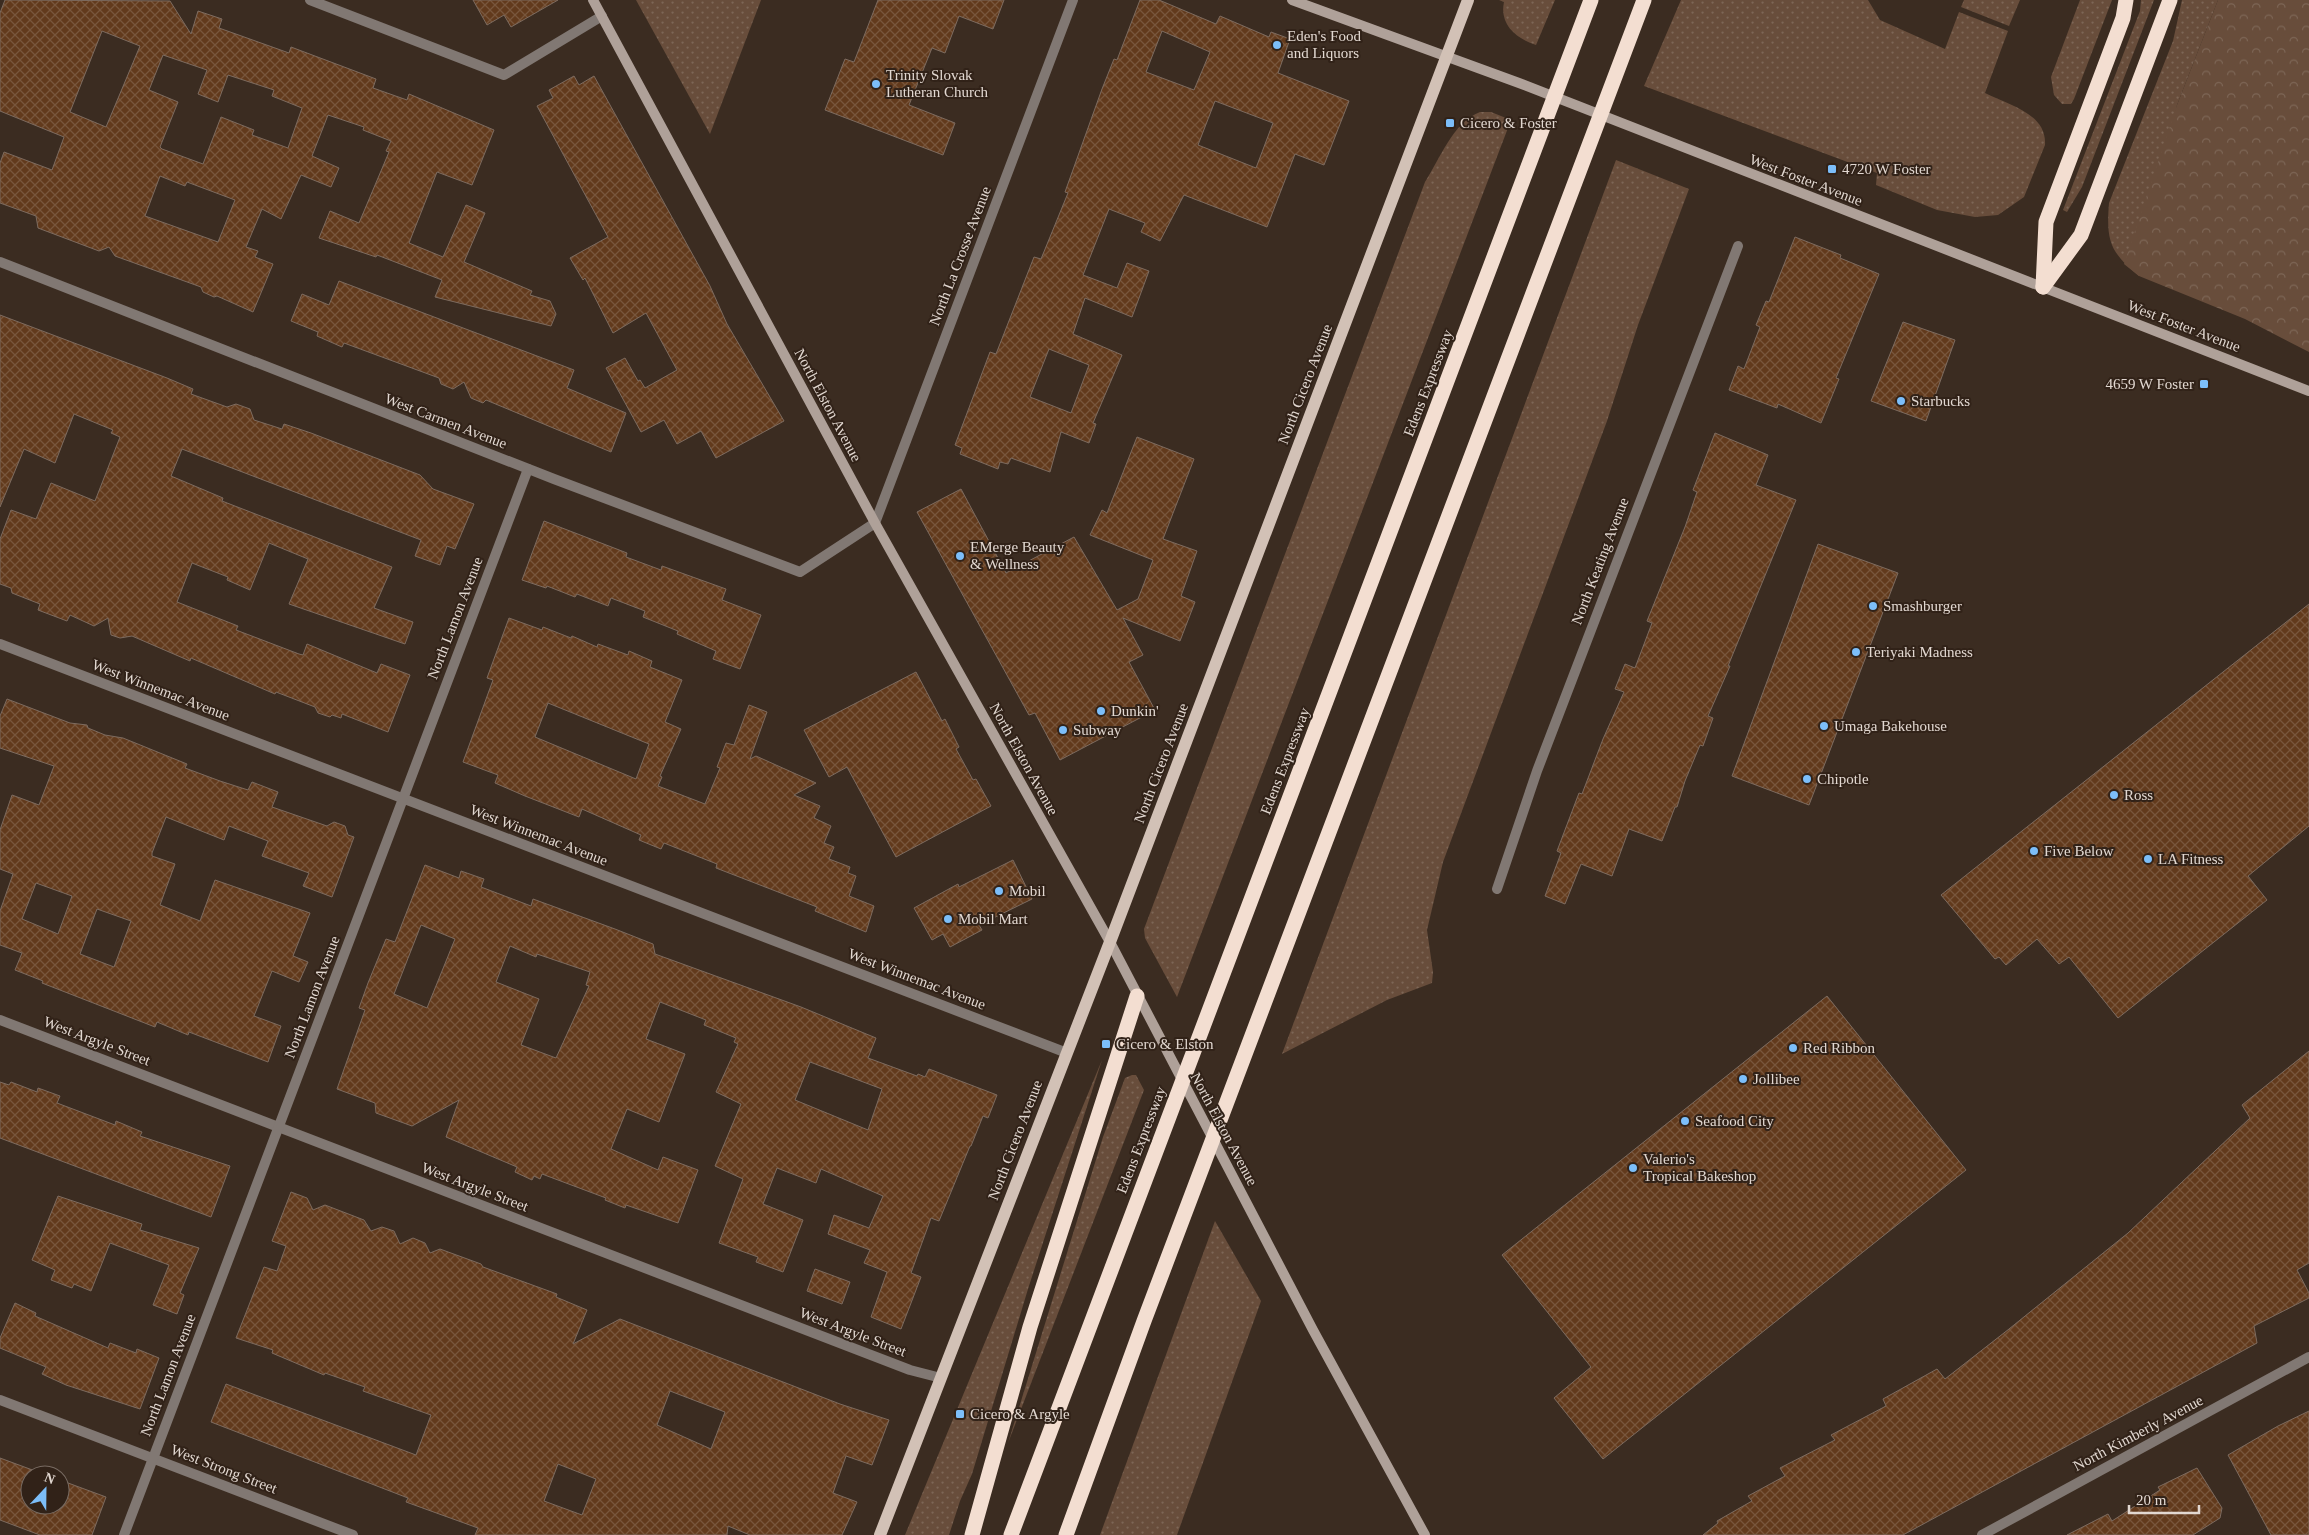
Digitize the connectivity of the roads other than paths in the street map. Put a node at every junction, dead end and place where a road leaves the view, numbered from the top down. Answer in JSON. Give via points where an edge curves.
{"nodes":[{"id":1,"x":310,"y":0,"type":"edge"},
{"id":2,"x":593,"y":0,"type":"edge"},
{"id":3,"x":1073,"y":0,"type":"edge"},
{"id":4,"x":1292,"y":0,"type":"edge"},
{"id":5,"x":1468,"y":0,"type":"edge"},
{"id":6,"x":1592,"y":0,"type":"edge"},
{"id":7,"x":1644,"y":0,"type":"edge"},
{"id":8,"x":2126,"y":0,"type":"edge"},
{"id":9,"x":2170,"y":0,"type":"edge"},
{"id":10,"x":602,"y":16,"type":"junction"},
{"id":11,"x":1447,"y":57,"type":"junction"},
{"id":12,"x":1738,"y":246,"type":"dead end"},
{"id":13,"x":0,"y":262,"type":"edge"},
{"id":14,"x":2043,"y":287,"type":"junction"},
{"id":15,"x":2309,"y":391,"type":"edge"},
{"id":16,"x":528,"y":469,"type":"junction"},
{"id":17,"x":875,"y":523,"type":"junction"},
{"id":18,"x":0,"y":644,"type":"edge"},
{"id":19,"x":402,"y":798,"type":"junction"},
{"id":20,"x":1497,"y":889,"type":"dead end"},
{"id":21,"x":1110,"y":942,"type":"junction"},
{"id":22,"x":1137,"y":996,"type":"junction"},
{"id":23,"x":0,"y":1020,"type":"edge"},
{"id":24,"x":1067,"y":1053,"type":"junction"},
{"id":25,"x":278,"y":1126,"type":"junction"},
{"id":26,"x":2309,"y":1357,"type":"edge"},
{"id":27,"x":941,"y":1378,"type":"junction"},
{"id":28,"x":0,"y":1400,"type":"edge"},
{"id":29,"x":153,"y":1458,"type":"junction"},
{"id":30,"x":124,"y":1535,"type":"edge"},
{"id":31,"x":353,"y":1535,"type":"edge"},
{"id":32,"x":880,"y":1535,"type":"edge"},
{"id":33,"x":972,"y":1535,"type":"edge"},
{"id":34,"x":1011,"y":1535,"type":"edge"},
{"id":35,"x":1066,"y":1535,"type":"edge"},
{"id":36,"x":1425,"y":1535,"type":"edge"},
{"id":37,"x":1982,"y":1535,"type":"edge"}],
"edges":[{"from":1,"to":10,"type":"street","via":[[504,75]]},
{"from":2,"to":10,"type":"main road","name":"North Elston Avenue"},
{"from":3,"to":17,"type":"street","name":"North La Crosse Avenue"},
{"from":4,"to":11,"type":"main road","name":"West Foster Avenue"},
{"from":5,"to":11,"type":"main road","name":"North Cicero Avenue"},
{"from":6,"to":34,"type":"highway","name":"Edens Expressway"},
{"from":7,"to":35,"type":"highway"},
{"from":8,"to":14,"type":"highway","via":[[2123,18],[2046,222]]},
{"from":9,"to":14,"type":"highway","via":[[2081,235]]},
{"from":10,"to":17,"type":"main road","name":"North Elston Avenue"},
{"from":11,"to":14,"type":"main road","name":"West Foster Avenue"},
{"from":11,"to":21,"type":"main road","name":"North Cicero Avenue"},
{"from":12,"to":20,"type":"street","name":"North Keating Avenue","via":[[1537,771]]},
{"from":13,"to":16,"type":"street","name":"West Carmen Avenue"},
{"from":14,"to":15,"type":"main road","name":"West Foster Avenue"},
{"from":16,"to":17,"type":"street","name":"West Carmen Avenue","via":[[800,572]]},
{"from":16,"to":19,"type":"street","name":"North Lamon Avenue"},
{"from":17,"to":21,"type":"main road","name":"North Elston Avenue"},
{"from":18,"to":19,"type":"street","name":"West Winnemac Avenue"},
{"from":19,"to":24,"type":"street","name":"West Winnemac Avenue"},
{"from":19,"to":25,"type":"street","name":"North Lamon Avenue"},
{"from":21,"to":22,"type":"main road","name":"North Elston Avenue"},
{"from":21,"to":24,"type":"main road","name":"North Cicero Avenue"},
{"from":22,"to":33,"type":"highway","via":[[1030,1327]]},
{"from":22,"to":36,"type":"main road","name":"North Elston Avenue"},
{"from":23,"to":25,"type":"street","name":"West Argyle Street"},
{"from":24,"to":27,"type":"main road","name":"North Cicero Avenue"},
{"from":25,"to":27,"type":"street","name":"West Argyle Street","via":[[910,1370]]},
{"from":25,"to":29,"type":"street","name":"North Lamon Avenue"},
{"from":26,"to":37,"type":"street","name":"North Kimberly Avenue"},
{"from":27,"to":32,"type":"main road","name":"North Cicero Avenue"},
{"from":28,"to":29,"type":"street","name":"West Strong Street"},
{"from":29,"to":30,"type":"street","name":"North Lamon Avenue"},
{"from":29,"to":31,"type":"street","name":"West Strong Street"}]}
